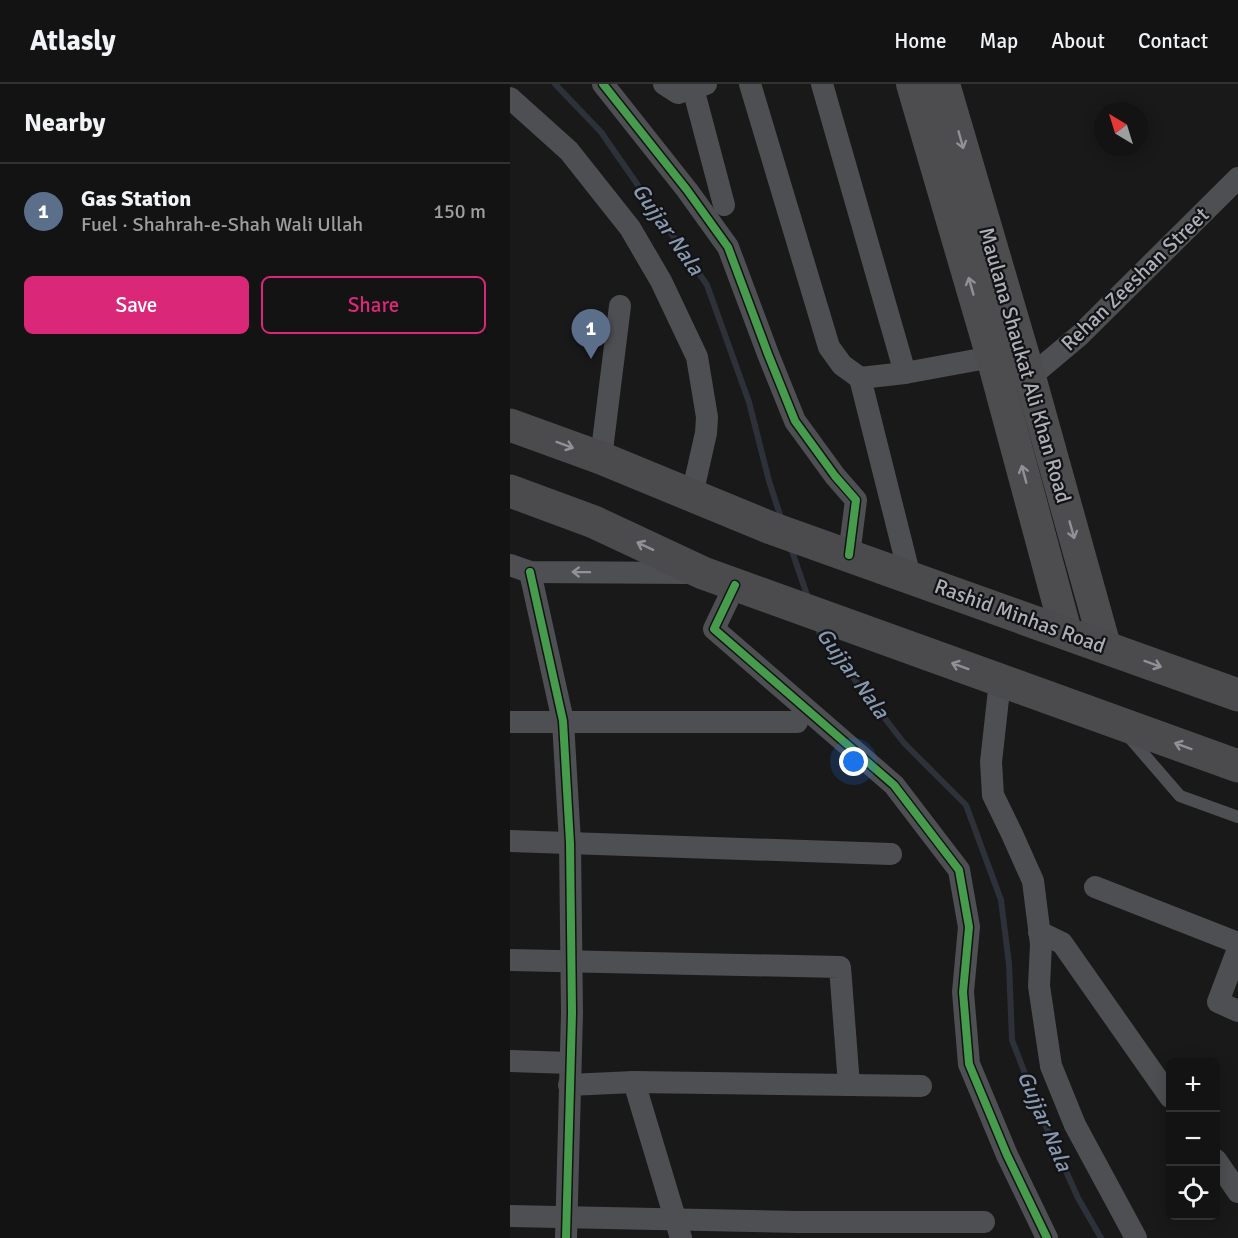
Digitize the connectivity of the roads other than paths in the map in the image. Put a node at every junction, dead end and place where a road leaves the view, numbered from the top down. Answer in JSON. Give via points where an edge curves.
{"nodes":[{"id":1,"x":603,"y":84,"type":"edge"},
{"id":2,"x":664,"y":84,"type":"edge"},
{"id":3,"x":750,"y":84,"type":"edge"},
{"id":4,"x":822,"y":84,"type":"edge"},
{"id":5,"x":912,"y":84,"type":"edge"},
{"id":6,"x":944,"y":84,"type":"edge"},
{"id":7,"x":700,"y":86,"type":"edge"},
{"id":8,"x":510,"y":98,"type":"edge"},
{"id":9,"x":1238,"y":178,"type":"edge"},
{"id":10,"x":724,"y":205,"type":"dead end"},
{"id":11,"x":620,"y":306,"type":"dead end"},
{"id":12,"x":992,"y":357,"type":"junction"},
{"id":13,"x":905,"y":373,"type":"junction"},
{"id":14,"x":1030,"y":377,"type":"junction"},
{"id":15,"x":860,"y":378,"type":"junction"},
{"id":16,"x":510,"y":425,"type":"edge"},
{"id":17,"x":601,"y":458,"type":"junction"},
{"id":18,"x":510,"y":491,"type":"edge"},
{"id":19,"x":692,"y":495,"type":"junction"},
{"id":20,"x":849,"y":555,"type":"junction"},
{"id":21,"x":520,"y":568,"type":"edge"},
{"id":22,"x":703,"y":573,"type":"junction"},
{"id":23,"x":910,"y":577,"type":"junction"},
{"id":24,"x":735,"y":585,"type":"junction"},
{"id":25,"x":1066,"y":632,"type":"junction"},
{"id":26,"x":1104,"y":646,"type":"junction"},
{"id":27,"x":1000,"y":681,"type":"junction"},
{"id":28,"x":1238,"y":695,"type":"edge"},
{"id":29,"x":563,"y":721,"type":"junction"},
{"id":30,"x":510,"y":722,"type":"edge"},
{"id":31,"x":797,"y":722,"type":"dead end"},
{"id":32,"x":1116,"y":722,"type":"junction"},
{"id":33,"x":1238,"y":766,"type":"edge"},
{"id":34,"x":1238,"y":817,"type":"edge"},
{"id":35,"x":510,"y":841,"type":"edge"},
{"id":36,"x":570,"y":843,"type":"junction"},
{"id":37,"x":891,"y":854,"type":"dead end"},
{"id":38,"x":1095,"y":887,"type":"dead end"},
{"id":39,"x":1039,"y":932,"type":"junction"},
{"id":40,"x":1238,"y":943,"type":"edge"},
{"id":41,"x":1238,"y":949,"type":"edge"},
{"id":42,"x":510,"y":960,"type":"edge"},
{"id":43,"x":572,"y":961,"type":"junction"},
{"id":44,"x":1238,"y":1011,"type":"edge"},
{"id":45,"x":510,"y":1061,"type":"edge"},
{"id":46,"x":570,"y":1063,"type":"junction"},
{"id":47,"x":634,"y":1082,"type":"junction"},
{"id":48,"x":569,"y":1085,"type":"junction"},
{"id":49,"x":849,"y":1085,"type":"junction"},
{"id":50,"x":921,"y":1086,"type":"dead end"},
{"id":51,"x":1166,"y":1090,"type":"edge"},
{"id":52,"x":1219,"y":1166,"type":"edge"},
{"id":53,"x":1238,"y":1192,"type":"edge"},
{"id":54,"x":510,"y":1216,"type":"edge"},
{"id":55,"x":984,"y":1222,"type":"dead end"},
{"id":56,"x":566,"y":1228,"type":"edge"},
{"id":57,"x":678,"y":1229,"type":"edge"},
{"id":58,"x":801,"y":1230,"type":"edge"},
{"id":59,"x":1047,"y":1238,"type":"edge"},
{"id":60,"x":1136,"y":1238,"type":"edge"}],
"edges":[{"from":1,"to":20,"type":"street","via":[[728,247],[795,421],[856,500]]},
{"from":2,"to":7,"type":"street","via":[[678,93]]},
{"from":3,"to":15,"type":"street","via":[[829,346],[842,365]]},
{"from":4,"to":13,"type":"street"},
{"from":12,"to":5,"type":"main road","name":"Maulana Shaukat Ali Khan Road","one_way":true},
{"from":6,"to":14,"type":"main road","name":"Maulana Shaukat Ali Khan Road","one_way":true},
{"from":7,"to":10,"type":"street"},
{"from":8,"to":19,"type":"street","via":[[569,150],[630,228],[697,357],[707,417]]},
{"from":9,"to":14,"type":"street","name":"Rehan Zeeshan Street","via":[[1080,335]]},
{"from":11,"to":17,"type":"street"},
{"from":12,"to":13,"type":"street"},
{"from":25,"to":12,"type":"main road","name":"Maulana Shaukat Ali Khan Road","one_way":true},
{"from":13,"to":15,"type":"street"},
{"from":14,"to":26,"type":"main road","name":"Maulana Shaukat Ali Khan Road","one_way":true},
{"from":15,"to":23,"type":"street"},
{"from":16,"to":17,"type":"main road","name":"Rashid Minhas Road","one_way":true},
{"from":17,"to":19,"type":"main road","name":"Rashid Minhas Road"},
{"from":22,"to":18,"type":"main road","one_way":true,"via":[[594,522]]},
{"from":19,"to":20,"type":"main road","name":"Rashid Minhas Road"},
{"from":20,"to":23,"type":"main road","name":"Rashid Minhas Road"},
{"from":22,"to":21,"type":"street","one_way":true},
{"from":21,"to":29,"type":"street"},
{"from":22,"to":24,"type":"main road"},
{"from":23,"to":25,"type":"main road","name":"Rashid Minhas Road"},
{"from":27,"to":24,"type":"main road","one_way":true},
{"from":24,"to":59,"type":"street","via":[[714,629],[894,785],[959,870],[969,927],[963,992],[969,1064]]},
{"from":25,"to":26,"type":"main road","name":"Rashid Minhas Road"},
{"from":26,"to":28,"type":"main road","name":"Rashid Minhas Road","one_way":true},
{"from":27,"to":32,"type":"main road"},
{"from":27,"to":39,"type":"street","via":[[991,762],[993,795],[1033,881]]},
{"from":29,"to":30,"type":"street"},
{"from":29,"to":31,"type":"street"},
{"from":29,"to":36,"type":"street"},
{"from":33,"to":32,"type":"main road","one_way":true},
{"from":32,"to":34,"type":"lane","via":[[1180,795]]},
{"from":35,"to":36,"type":"street"},
{"from":36,"to":37,"type":"street"},
{"from":36,"to":43,"type":"street"},
{"from":38,"to":40,"type":"street"},
{"from":39,"to":51,"type":"street","via":[[1062,943]]},
{"from":39,"to":60,"type":"street","via":[[1039,986],[1051,1066],[1076,1125]]},
{"from":41,"to":44,"type":"street","via":[[1218,1002]]},
{"from":42,"to":43,"type":"street"},
{"from":43,"to":46,"type":"street"},
{"from":43,"to":49,"type":"street","via":[[840,968]]},
{"from":45,"to":46,"type":"street"},
{"from":46,"to":48,"type":"street"},
{"from":47,"to":48,"type":"street"},
{"from":47,"to":49,"type":"street"},
{"from":47,"to":57,"type":"street"},
{"from":48,"to":56,"type":"street"},
{"from":49,"to":50,"type":"street"},
{"from":52,"to":53,"type":"street"},
{"from":54,"to":56,"type":"street"},
{"from":55,"to":58,"type":"street"},
{"from":56,"to":57,"type":"street"},
{"from":57,"to":58,"type":"street"}]}
